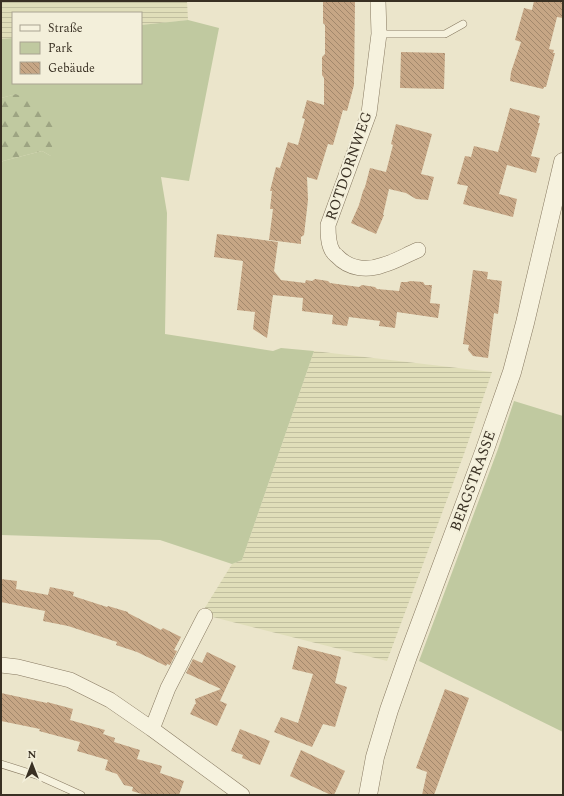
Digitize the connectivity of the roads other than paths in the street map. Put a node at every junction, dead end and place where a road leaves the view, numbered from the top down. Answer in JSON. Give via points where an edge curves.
{"nodes":[{"id":1,"x":378,"y":1,"type":"edge"},
{"id":2,"x":463,"y":24,"type":"dead end"},
{"id":3,"x":379,"y":34,"type":"junction"},
{"id":4,"x":563,"y":162,"type":"edge"},
{"id":5,"x":418,"y":250,"type":"dead end"},
{"id":6,"x":205,"y":616,"type":"dead end"},
{"id":7,"x":1,"y":665,"type":"edge"},
{"id":8,"x":152,"y":729,"type":"junction"},
{"id":9,"x":1,"y":764,"type":"edge"},
{"id":10,"x":235,"y":793,"type":"edge"},
{"id":11,"x":81,"y":795,"type":"edge"},
{"id":12,"x":368,"y":795,"type":"edge"}],
"edges":[{"from":1,"to":3,"type":"street","name":"ROTDORNWEG"},
{"from":2,"to":3,"type":"lane","via":[[445,34]]},
{"from":3,"to":5,"type":"street","name":"ROTDORNWEG","via":[[369,113],[328,224],[328,237],[332,252],[341,261],[360,268],[384,265]]},
{"from":4,"to":12,"type":"street","name":"BERGSTRASSE","via":[[512,372],[389,710],[375,757]]},
{"from":6,"to":8,"type":"street","via":[[168,688]]},
{"from":7,"to":8,"type":"street","via":[[70,680],[110,700]]},
{"from":8,"to":10,"type":"street"},
{"from":9,"to":11,"type":"lane","via":[[39,776]]}]}
